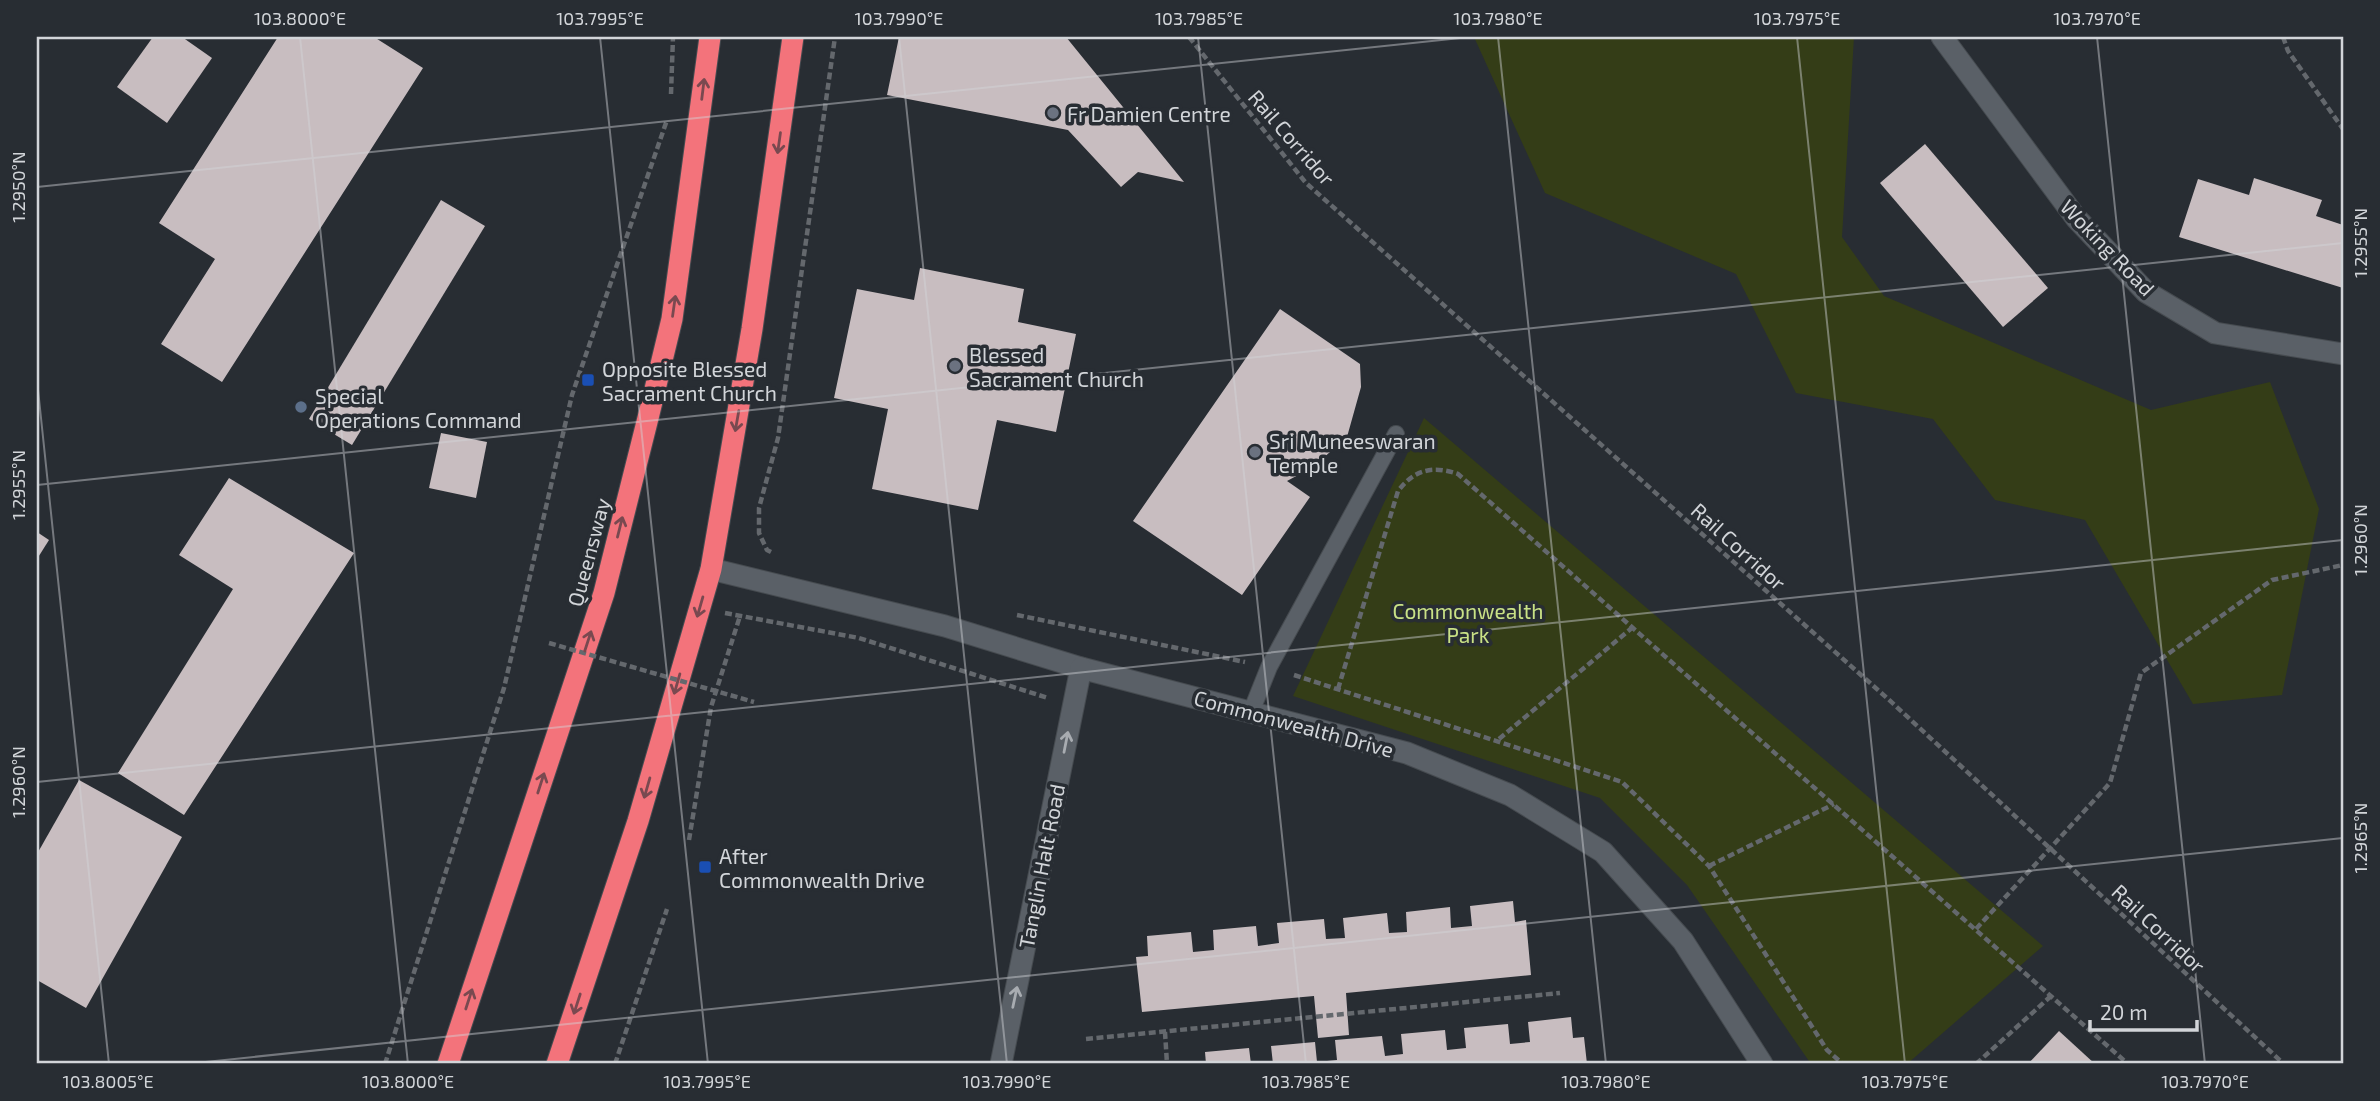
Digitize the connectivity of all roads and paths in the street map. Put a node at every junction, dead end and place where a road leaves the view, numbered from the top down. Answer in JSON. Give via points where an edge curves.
{"nodes":[{"id":1,"x":673,"y":37,"type":"edge"},
{"id":2,"x":710,"y":37,"type":"edge"},
{"id":3,"x":793,"y":37,"type":"edge"},
{"id":4,"x":835,"y":37,"type":"edge"},
{"id":5,"x":1189,"y":37,"type":"edge"},
{"id":6,"x":1942,"y":37,"type":"edge"},
{"id":7,"x":2283,"y":37,"type":"edge"},
{"id":8,"x":670,"y":100,"type":"dead end"},
{"id":9,"x":670,"y":113,"type":"dead end"},
{"id":10,"x":2343,"y":130,"type":"edge"},
{"id":11,"x":2343,"y":354,"type":"edge"},
{"id":12,"x":1396,"y":434,"type":"dead end"},
{"id":13,"x":780,"y":554,"type":"dead end"},
{"id":14,"x":2343,"y":565,"type":"edge"},
{"id":15,"x":711,"y":569,"type":"junction"},
{"id":16,"x":716,"y":611,"type":"dead end"},
{"id":17,"x":1015,"y":615,"type":"dead end"},
{"id":18,"x":740,"y":616,"type":"junction"},
{"id":19,"x":1633,"y":627,"type":"junction"},
{"id":20,"x":549,"y":643,"type":"dead end"},
{"id":21,"x":1269,"y":667,"type":"junction"},
{"id":22,"x":1081,"y":668,"type":"junction"},
{"id":23,"x":1338,"y":688,"type":"junction"},
{"id":24,"x":754,"y":702,"type":"dead end"},
{"id":25,"x":1073,"y":706,"type":"junction"},
{"id":26,"x":1251,"y":712,"type":"junction"},
{"id":27,"x":1499,"y":740,"type":"junction"},
{"id":28,"x":1834,"y":804,"type":"junction"},
{"id":29,"x":689,"y":840,"type":"dead end"},
{"id":30,"x":2050,"y":849,"type":"junction"},
{"id":31,"x":1709,"y":866,"type":"junction"},
{"id":32,"x":667,"y":909,"type":"dead end"},
{"id":33,"x":1976,"y":929,"type":"junction"},
{"id":34,"x":1560,"y":993,"type":"dead end"},
{"id":35,"x":2051,"y":996,"type":"junction"},
{"id":36,"x":1165,"y":1032,"type":"junction"},
{"id":37,"x":1086,"y":1039,"type":"dead end"},
{"id":38,"x":385,"y":1064,"type":"edge"},
{"id":39,"x":448,"y":1064,"type":"edge"},
{"id":40,"x":557,"y":1064,"type":"edge"},
{"id":41,"x":615,"y":1064,"type":"edge"},
{"id":42,"x":1001,"y":1064,"type":"edge"},
{"id":43,"x":1167,"y":1064,"type":"edge"},
{"id":44,"x":1762,"y":1064,"type":"edge"},
{"id":45,"x":1843,"y":1064,"type":"edge"},
{"id":46,"x":1976,"y":1064,"type":"edge"},
{"id":47,"x":2127,"y":1064,"type":"edge"},
{"id":48,"x":2284,"y":1064,"type":"edge"}],
"edges":[{"from":1,"to":8,"type":"path"},
{"from":39,"to":2,"type":"highway","name":"Queensway","one_way":true,"via":[[604,593],[672,319]]},
{"from":3,"to":15,"type":"highway","one_way":true,"via":[[752,329]]},
{"from":4,"to":13,"type":"path","via":[[778,438],[759,508],[759,533],[767,550]]},
{"from":5,"to":30,"type":"path","name":"Rail Corridor","via":[[1306,183]]},
{"from":6,"to":11,"type":"street","name":"Woking Road","via":[[2076,218],[2146,292],[2215,333]]},
{"from":7,"to":10,"type":"path"},
{"from":9,"to":38,"type":"path","via":[[572,395],[504,688]]},
{"from":12,"to":21,"type":"lane"},
{"from":14,"to":30,"type":"path","via":[[2272,580],[2141,673],[2110,783]]},
{"from":15,"to":22,"type":"street","name":"Commonwealth Drive","via":[[945,626]]},
{"from":15,"to":40,"type":"highway","one_way":true,"via":[[638,821]]},
{"from":16,"to":18,"type":"path"},
{"from":17,"to":21,"type":"path"},
{"from":18,"to":25,"type":"path","via":[[859,638]]},
{"from":18,"to":29,"type":"path","via":[[711,707]]},
{"from":19,"to":23,"type":"path","via":[[1458,474],[1431,468],[1406,480],[1398,491]]},
{"from":19,"to":27,"type":"path"},
{"from":19,"to":28,"type":"path"},
{"from":20,"to":24,"type":"path","bridge":true},
{"from":21,"to":23,"type":"path"},
{"from":21,"to":26,"type":"lane"},
{"from":22,"to":25,"type":"street","name":"Tanglin Halt Road"},
{"from":22,"to":26,"type":"street","name":"Commonwealth Drive"},
{"from":23,"to":27,"type":"path"},
{"from":42,"to":25,"type":"street","name":"Tanglin Halt Road","one_way":true},
{"from":26,"to":44,"type":"street","name":"Commonwealth Drive","via":[[1407,753],[1510,795],[1603,852],[1683,942]]},
{"from":27,"to":31,"type":"path","via":[[1622,782]]},
{"from":28,"to":31,"type":"path"},
{"from":28,"to":33,"type":"path"},
{"from":30,"to":33,"type":"path"},
{"from":30,"to":48,"type":"path","name":"Rail Corridor"},
{"from":31,"to":45,"type":"path","via":[[1827,1050]]},
{"from":32,"to":41,"type":"path"},
{"from":33,"to":35,"type":"path"},
{"from":34,"to":36,"type":"path"},
{"from":35,"to":46,"type":"path"},
{"from":35,"to":47,"type":"path"},
{"from":36,"to":37,"type":"path"},
{"from":36,"to":43,"type":"path"}]}
